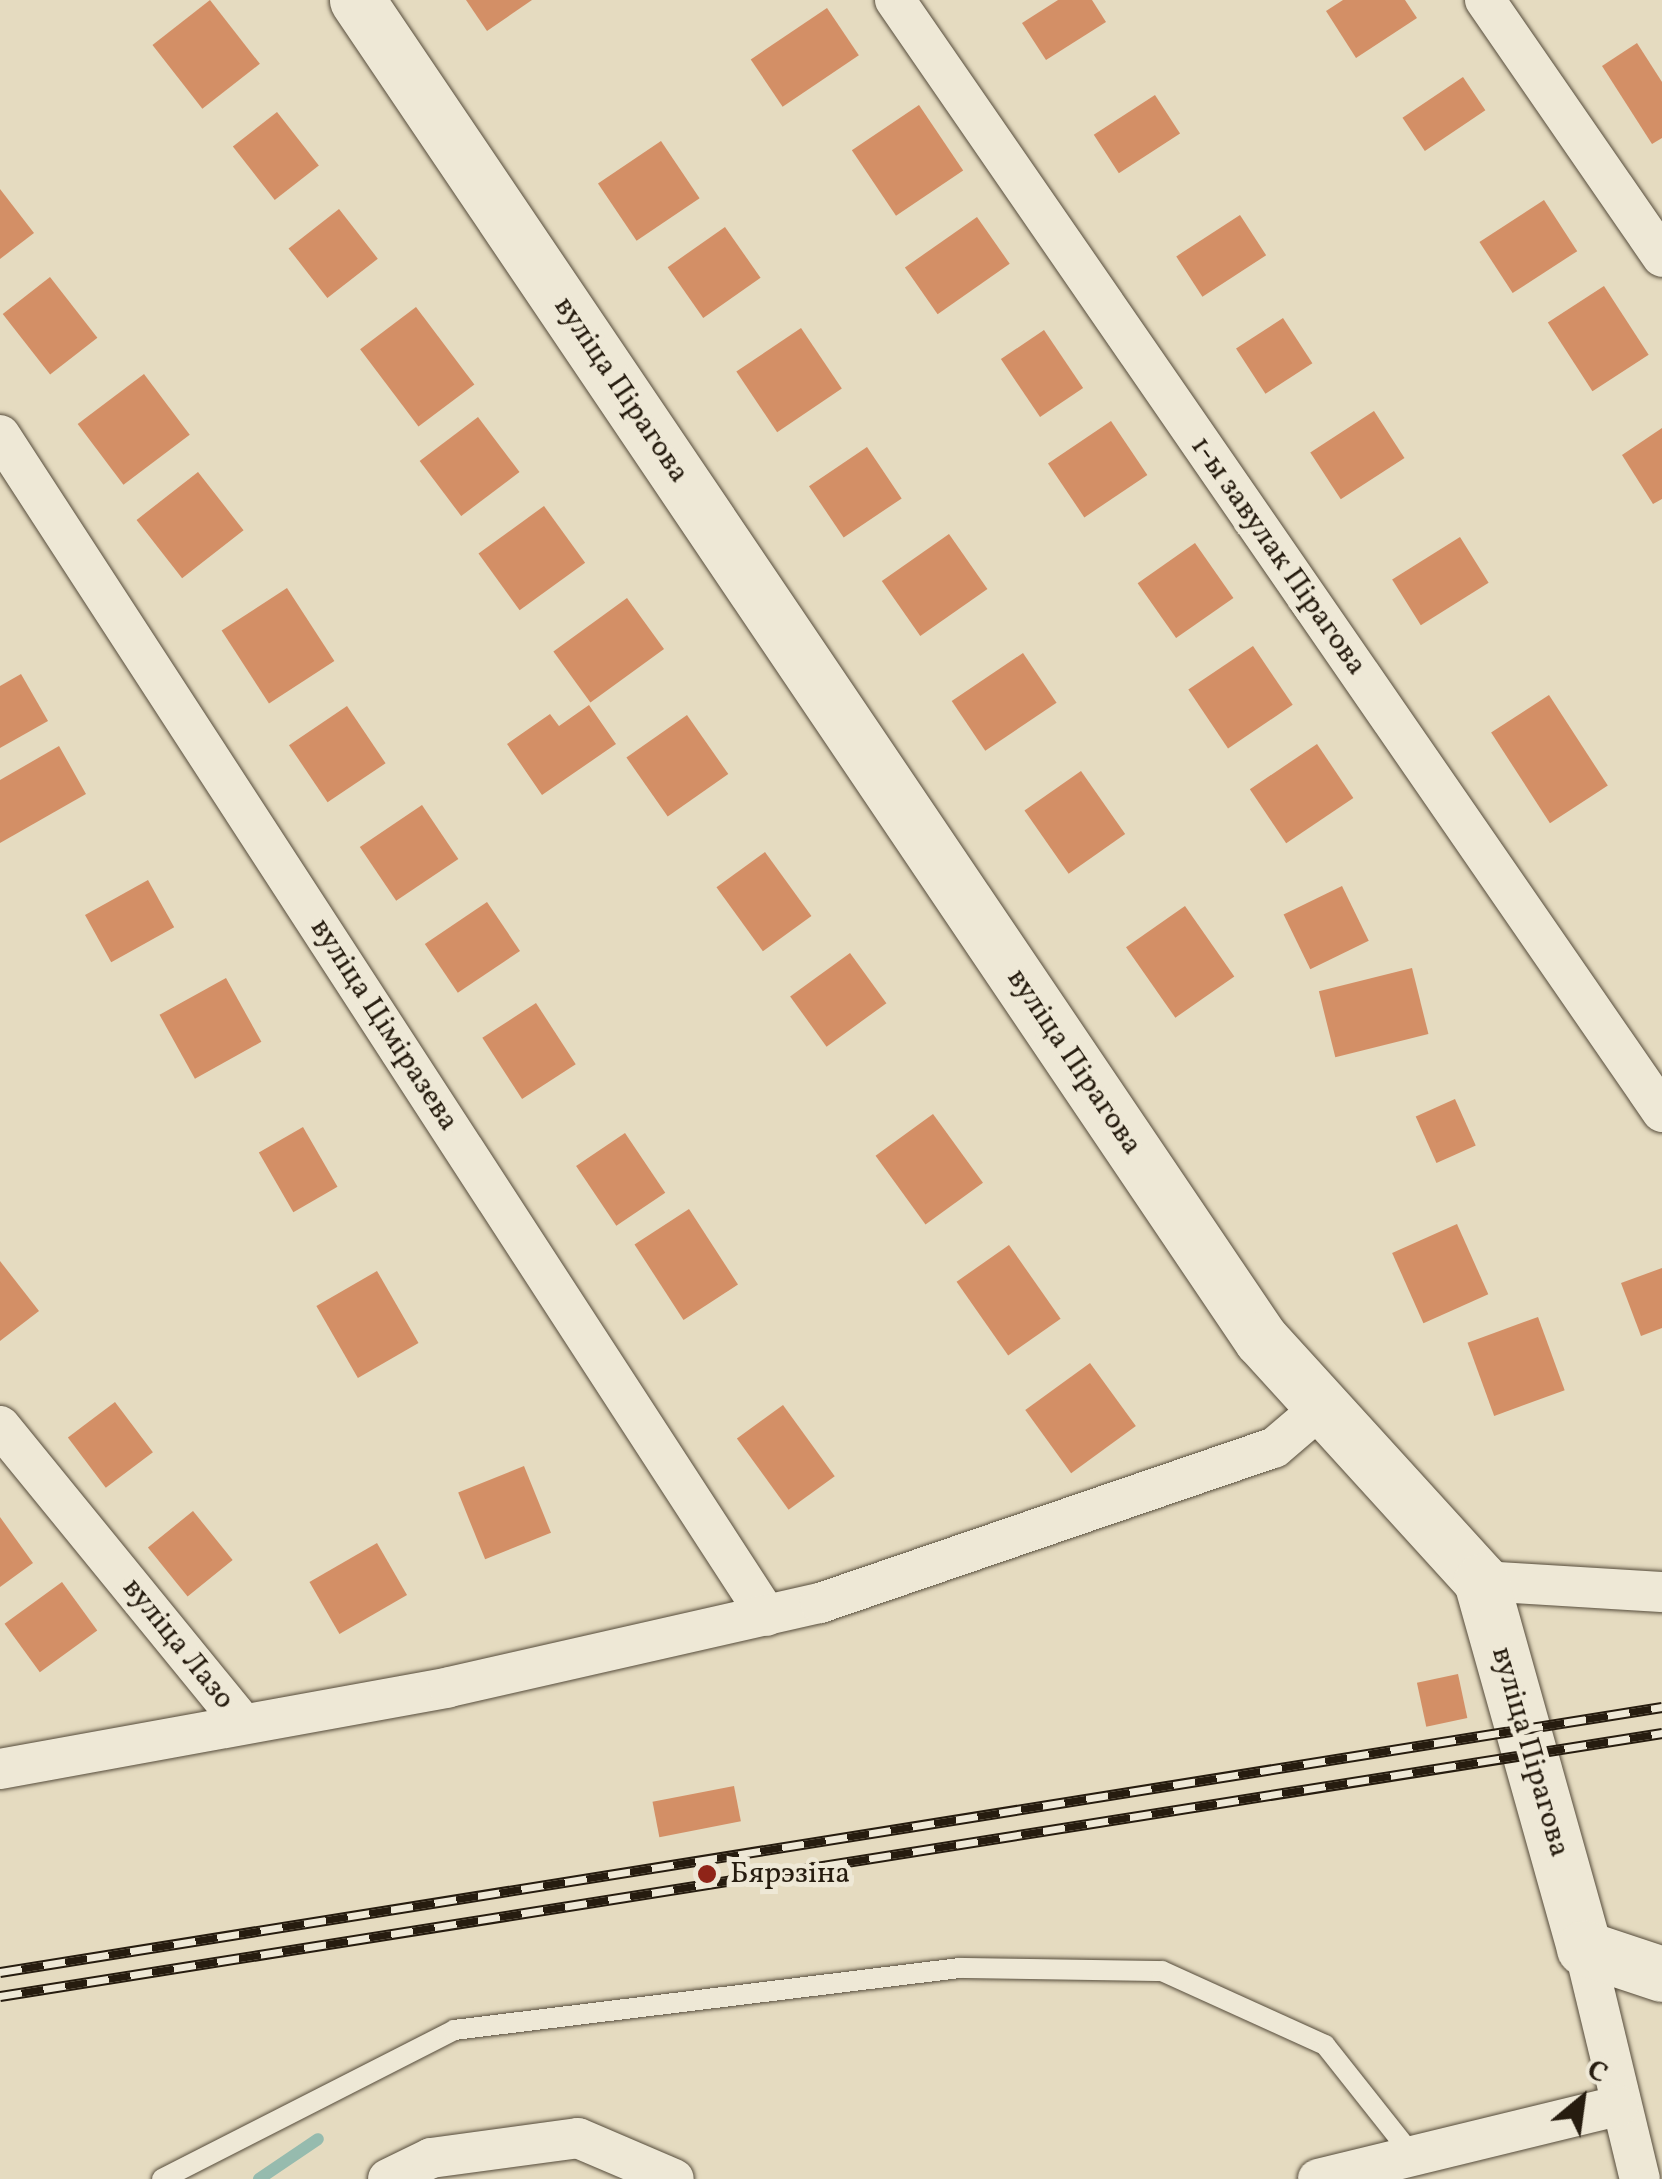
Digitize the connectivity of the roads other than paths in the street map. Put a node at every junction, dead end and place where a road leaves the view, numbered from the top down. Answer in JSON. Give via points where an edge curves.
{"nodes":[{"id":1,"x":357,"y":0,"type":"edge"},
{"id":2,"x":895,"y":0,"type":"edge"},
{"id":3,"x":1486,"y":0,"type":"edge"},
{"id":4,"x":1662,"y":257,"type":"edge"},
{"id":5,"x":0,"y":435,"type":"edge"},
{"id":6,"x":1662,"y":1112,"type":"edge"},
{"id":7,"x":1322,"y":1408,"type":"junction"},
{"id":8,"x":0,"y":1426,"type":"edge"},
{"id":9,"x":1482,"y":1580,"type":"junction"},
{"id":10,"x":1662,"y":1592,"type":"edge"},
{"id":11,"x":767,"y":1616,"type":"junction"},
{"id":12,"x":240,"y":1720,"type":"junction"},
{"id":13,"x":0,"y":1769,"type":"edge"},
{"id":14,"x":1584,"y":1948,"type":"junction"},
{"id":15,"x":1662,"y":1974,"type":"edge"},
{"id":16,"x":1618,"y":2106,"type":"junction"},
{"id":17,"x":1409,"y":2151,"type":"junction"},
{"id":18,"x":162,"y":2179,"type":"edge"},
{"id":19,"x":388,"y":2179,"type":"edge"},
{"id":20,"x":674,"y":2179,"type":"edge"},
{"id":21,"x":1318,"y":2179,"type":"edge"},
{"id":22,"x":1640,"y":2179,"type":"edge"}],
"edges":[{"from":1,"to":7,"type":"main road","name":"вуліца Пірагова","via":[[1261,1339]]},
{"from":2,"to":6,"type":"street","name":"1-ы завулак Пірагова"},
{"from":3,"to":4,"type":"street"},
{"from":5,"to":11,"type":"street","name":"вуліца Ціміразева"},
{"from":7,"to":9,"type":"main road","name":"вуліца Пірагова"},
{"from":7,"to":11,"type":"street","via":[[1274,1448]]},
{"from":8,"to":12,"type":"street","name":"вуліца Лазо"},
{"from":9,"to":10,"type":"street"},
{"from":9,"to":14,"type":"main road","name":"вуліца Пірагова"},
{"from":11,"to":12,"type":"street","via":[[449,1688]]},
{"from":12,"to":13,"type":"street","name":"вуліца Лазо"},
{"from":14,"to":15,"type":"main road"},
{"from":14,"to":16,"type":"street","name":"вуліца Пірагова"},
{"from":16,"to":17,"type":"street"},
{"from":16,"to":22,"type":"street","name":"вуліца Пірагова"},
{"from":17,"to":18,"type":"lane","via":[[1326,2045],[1162,1971],[960,1968],[454,2030]]},
{"from":17,"to":21,"type":"street"},
{"from":19,"to":20,"type":"street","via":[[431,2158],[578,2138]]}]}
